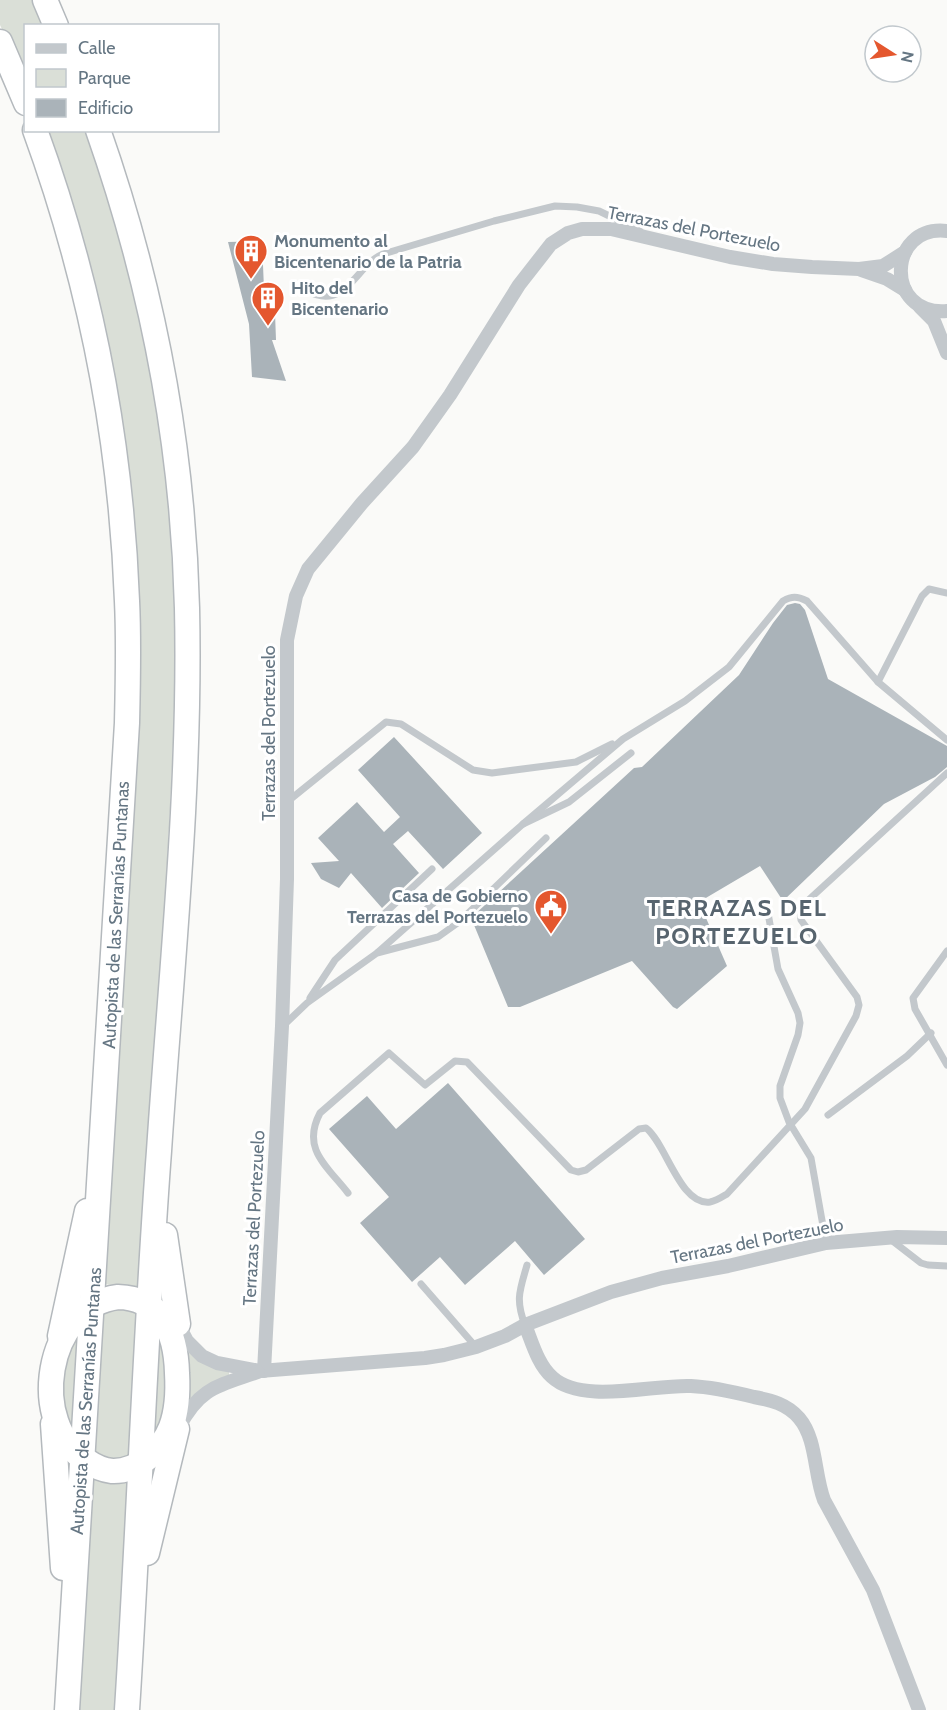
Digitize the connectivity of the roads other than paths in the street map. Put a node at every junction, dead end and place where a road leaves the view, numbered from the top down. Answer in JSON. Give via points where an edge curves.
{"nodes":[{"id":1,"x":45,"y":0,"type":"edge"},
{"id":2,"x":55,"y":24,"type":"edge"},
{"id":3,"x":0,"y":42,"type":"edge"},
{"id":4,"x":24,"y":98,"type":"edge"},
{"id":5,"x":36,"y":132,"type":"edge"},
{"id":6,"x":99,"y":132,"type":"edge"},
{"id":7,"x":947,"y":231,"type":"edge"},
{"id":8,"x":657,"y":239,"type":"junction"},
{"id":9,"x":905,"y":252,"type":"junction"},
{"id":10,"x":859,"y":269,"type":"junction"},
{"id":11,"x":296,"y":284,"type":"dead end"},
{"id":12,"x":905,"y":290,"type":"junction"},
{"id":13,"x":917,"y":304,"type":"junction"},
{"id":14,"x":947,"y":311,"type":"edge"},
{"id":15,"x":947,"y":353,"type":"edge"},
{"id":16,"x":947,"y":593,"type":"edge"},
{"id":17,"x":878,"y":682,"type":"junction"},
{"id":18,"x":623,"y":739,"type":"junction"},
{"id":19,"x":947,"y":740,"type":"edge"},
{"id":20,"x":631,"y":753,"type":"dead end"},
{"id":21,"x":947,"y":773,"type":"edge"},
{"id":22,"x":287,"y":802,"type":"junction"},
{"id":23,"x":523,"y":824,"type":"junction"},
{"id":24,"x":546,"y":838,"type":"dead end"},
{"id":25,"x":432,"y":869,"type":"dead end"},
{"id":26,"x":768,"y":913,"type":"dead end"},
{"id":27,"x":947,"y":951,"type":"edge"},
{"id":28,"x":376,"y":954,"type":"junction"},
{"id":29,"x":307,"y":1003,"type":"junction"},
{"id":30,"x":282,"y":1026,"type":"junction"},
{"id":31,"x":931,"y":1033,"type":"junction"},
{"id":32,"x":947,"y":1065,"type":"edge"},
{"id":33,"x":828,"y":1114,"type":"dead end"},
{"id":34,"x":791,"y":1125,"type":"junction"},
{"id":35,"x":101,"y":1147,"type":"junction"},
{"id":36,"x":158,"y":1164,"type":"junction"},
{"id":37,"x":348,"y":1193,"type":"dead end"},
{"id":38,"x":888,"y":1238,"type":"junction"},
{"id":39,"x":947,"y":1238,"type":"edge"},
{"id":40,"x":826,"y":1243,"type":"junction"},
{"id":41,"x":527,"y":1265,"type":"dead end"},
{"id":42,"x":947,"y":1266,"type":"edge"},
{"id":43,"x":421,"y":1284,"type":"dead end"},
{"id":44,"x":92,"y":1304,"type":"junction"},
{"id":45,"x":150,"y":1308,"type":"junction"},
{"id":46,"x":525,"y":1325,"type":"junction"},
{"id":47,"x":173,"y":1326,"type":"junction"},
{"id":48,"x":476,"y":1347,"type":"junction"},
{"id":49,"x":56,"y":1356,"type":"junction"},
{"id":50,"x":262,"y":1371,"type":"junction"},
{"id":51,"x":52,"y":1400,"type":"junction"},
{"id":52,"x":175,"y":1427,"type":"junction"},
{"id":53,"x":82,"y":1459,"type":"junction"},
{"id":54,"x":141,"y":1463,"type":"junction"},
{"id":55,"x":132,"y":1626,"type":"junction"},
{"id":56,"x":71,"y":1642,"type":"junction"},
{"id":57,"x":67,"y":1710,"type":"edge"},
{"id":58,"x":127,"y":1710,"type":"edge"},
{"id":59,"x":920,"y":1710,"type":"edge"}],
"edges":[{"from":1,"to":2,"type":"highway"},
{"from":3,"to":4,"type":"highway"},
{"from":5,"to":35,"type":"highway","name":"Autopista de las Serranías Puntanas","via":[[70,239],[100,360],[127,599],[127,723]]},
{"from":6,"to":36,"type":"highway","via":[[132,236],[161,364],[175,462],[187,604],[186,761]]},
{"from":7,"to":9,"type":"street","name":"Terrazas del Portezuelo","via":[[921,235]]},
{"from":8,"to":10,"type":"street","name":"Terrazas del Portezuelo","via":[[772,264]]},
{"from":8,"to":11,"type":"lane","via":[[599,211],[555,206],[372,258],[344,291],[332,296],[318,295]]},
{"from":8,"to":22,"type":"street","name":"Terrazas del Portezuelo","via":[[611,229],[582,228],[551,244],[519,285],[413,447],[308,569],[296,596],[287,640]]},
{"from":9,"to":10,"type":"street","name":"Terrazas del Portezuelo","via":[[883,266]]},
{"from":9,"to":12,"type":"street","via":[[900,264]]},
{"from":10,"to":12,"type":"street","name":"Terrazas del Portezuelo"},
{"from":12,"to":13,"type":"street","name":"Terrazas del Portezuelo"},
{"from":13,"to":14,"type":"street"},
{"from":13,"to":15,"type":"street","name":"Terrazas del Portezuelo","via":[[934,321]]},
{"from":16,"to":17,"type":"lane","via":[[929,589],[922,596]]},
{"from":17,"to":18,"type":"lane","via":[[807,601],[792,596],[783,601],[729,667],[685,701]]},
{"from":17,"to":19,"type":"lane"},
{"from":18,"to":22,"type":"lane","via":[[576,762],[492,773],[473,770],[401,724],[386,722]]},
{"from":18,"to":23,"type":"lane"},
{"from":20,"to":23,"type":"lane","via":[[569,802]]},
{"from":21,"to":34,"type":"lane","via":[[803,905],[801,920],[857,996],[859,1005],[805,1109]]},
{"from":22,"to":30,"type":"street","name":"Terrazas del Portezuelo"},
{"from":23,"to":28,"type":"lane"},
{"from":24,"to":28,"type":"lane","via":[[459,922],[438,937]]},
{"from":25,"to":29,"type":"lane","via":[[335,960]]},
{"from":26,"to":34,"type":"lane","via":[[778,969],[800,1023],[780,1086],[780,1098]]},
{"from":27,"to":31,"type":"lane","via":[[913,998],[915,1009]]},
{"from":28,"to":29,"type":"lane"},
{"from":29,"to":30,"type":"lane"},
{"from":30,"to":50,"type":"street","name":"Terrazas del Portezuelo"},
{"from":31,"to":32,"type":"lane"},
{"from":31,"to":33,"type":"lane","via":[[907,1056]]},
{"from":34,"to":37,"type":"lane","via":[[727,1194],[712,1202],[699,1201],[687,1191],[654,1134],[646,1128],[639,1128],[586,1170],[571,1170],[467,1062],[455,1061],[425,1085],[389,1053],[320,1113],[313,1125],[314,1149]]},
{"from":34,"to":40,"type":"lane","via":[[811,1158]]},
{"from":35,"to":44,"type":"highway","name":"Autopista de las Serranías Puntanas"},
{"from":35,"to":49,"type":"highway"},
{"from":36,"to":45,"type":"highway"},
{"from":36,"to":47,"type":"highway"},
{"from":38,"to":39,"type":"street","name":"Terrazas del Portezuelo"},
{"from":38,"to":40,"type":"street","name":"Terrazas del Portezuelo"},
{"from":38,"to":42,"type":"lane","via":[[921,1263]]},
{"from":40,"to":46,"type":"street","name":"Terrazas del Portezuelo","via":[[639,1284]]},
{"from":41,"to":46,"type":"lane","via":[[518,1298]]},
{"from":43,"to":48,"type":"lane"},
{"from":44,"to":45,"type":"highway","via":[[126,1297]]},
{"from":44,"to":49,"type":"highway","via":[[67,1328]]},
{"from":44,"to":53,"type":"highway","name":"Autopista de las Serranías Puntanas"},
{"from":45,"to":47,"type":"highway"},
{"from":45,"to":54,"type":"highway"},
{"from":46,"to":48,"type":"street","name":"Terrazas del Portezuelo"},
{"from":46,"to":59,"type":"street","via":[[547,1372],[569,1386],[613,1392],[693,1386],[775,1401],[793,1412],[808,1434],[824,1500],[873,1590]]},
{"from":47,"to":50,"type":"street","name":"Terrazas del Portezuelo","via":[[202,1356],[217,1363]]},
{"from":47,"to":52,"type":"highway","via":[[178,1384]]},
{"from":48,"to":50,"type":"street","name":"Terrazas del Portezuelo","via":[[435,1356]]},
{"from":49,"to":51,"type":"highway"},
{"from":50,"to":52,"type":"street","name":"Terrazas del Portezuelo","via":[[207,1391]]},
{"from":51,"to":53,"type":"highway","via":[[58,1429]]},
{"from":51,"to":56,"type":"highway"},
{"from":52,"to":54,"type":"highway"},
{"from":52,"to":55,"type":"highway"},
{"from":53,"to":54,"type":"highway","via":[[111,1471]]},
{"from":53,"to":56,"type":"highway","name":"Autopista de las Serranías Puntanas"},
{"from":54,"to":55,"type":"highway"},
{"from":55,"to":58,"type":"highway"},
{"from":56,"to":57,"type":"highway","name":"Autopista de las Serranías Puntanas"}]}
